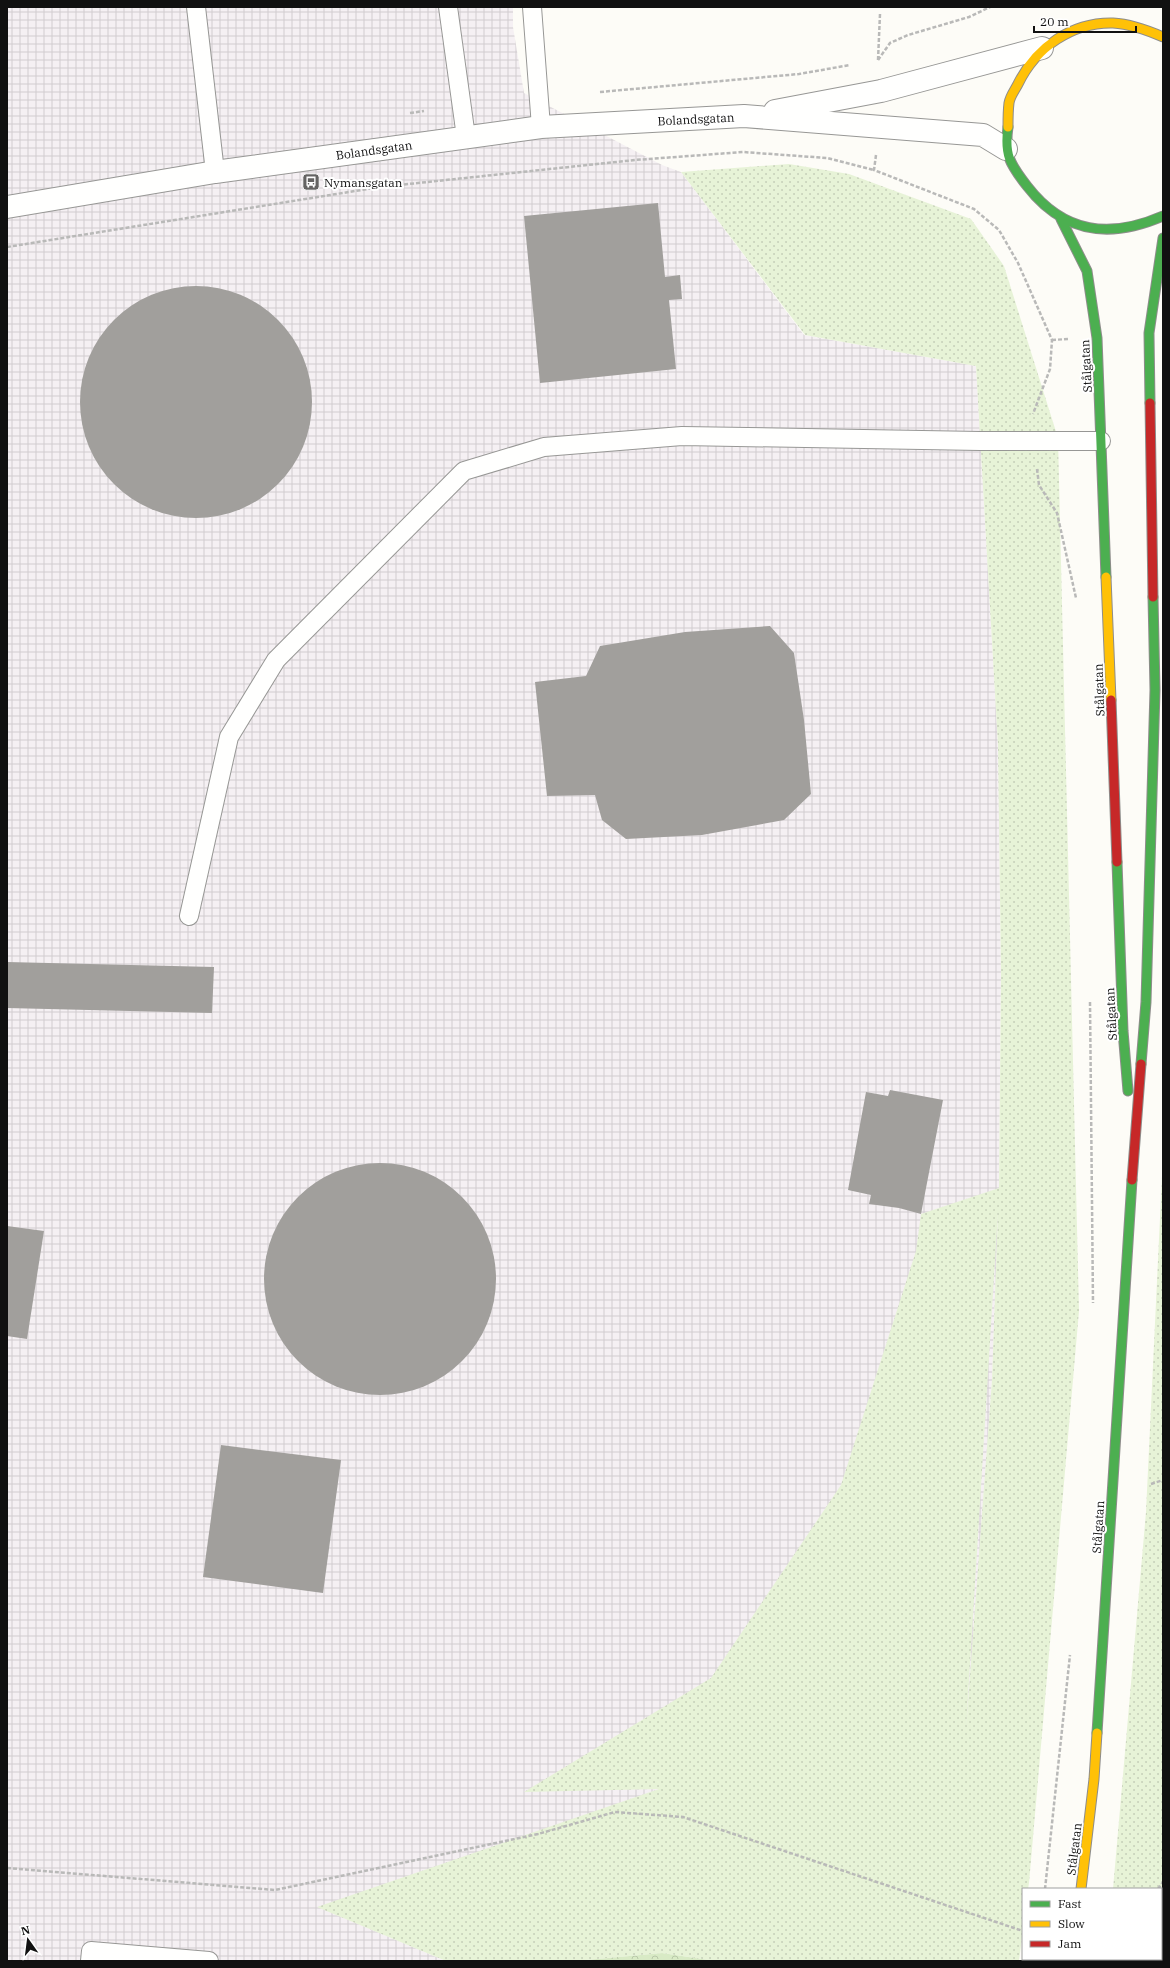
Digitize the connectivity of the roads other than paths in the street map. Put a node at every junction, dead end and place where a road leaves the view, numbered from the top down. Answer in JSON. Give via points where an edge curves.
{"nodes":[{"id":1,"x":196,"y":7,"type":"edge"},
{"id":2,"x":448,"y":7,"type":"edge"},
{"id":3,"x":532,"y":7,"type":"edge"},
{"id":4,"x":1091,"y":17,"type":"dead end"},
{"id":5,"x":1083,"y":27,"type":"junction"},
{"id":6,"x":1163,"y":37,"type":"edge"},
{"id":7,"x":1042,"y":48,"type":"junction"},
{"id":8,"x":744,"y":116,"type":"junction"},
{"id":9,"x":541,"y":126,"type":"junction"},
{"id":10,"x":466,"y":137,"type":"junction"},
{"id":11,"x":1006,"y":149,"type":"junction"},
{"id":12,"x":215,"y":172,"type":"junction"},
{"id":13,"x":7,"y":207,"type":"edge"},
{"id":14,"x":1163,"y":216,"type":"edge"},
{"id":15,"x":1061,"y":219,"type":"junction"},
{"id":16,"x":1163,"y":238,"type":"edge"},
{"id":17,"x":1101,"y":441,"type":"junction"},
{"id":18,"x":189,"y":916,"type":"dead end"},
{"id":19,"x":1133,"y":1166,"type":"junction"},
{"id":20,"x":1081,"y":1888,"type":"edge"},
{"id":21,"x":90,"y":1961,"type":"edge"},
{"id":22,"x":209,"y":1961,"type":"edge"}],
"edges":[{"from":1,"to":12,"type":"lane"},
{"from":2,"to":10,"type":"lane"},
{"from":3,"to":9,"type":"lane"},
{"from":4,"to":5,"type":"main road"},
{"from":5,"to":6,"type":"main road","via":[[1111,23],[1138,27]]},
{"from":5,"to":7,"type":"main road","via":[[1061,35]]},
{"from":7,"to":8,"type":"street","name":"Bolandsgatan","via":[[881,91]]},
{"from":7,"to":11,"type":"main road","via":[[1021,73],[1009,102]]},
{"from":8,"to":9,"type":"street","name":"Bolandsgatan"},
{"from":8,"to":11,"type":"street","name":"Bolandsgatan","via":[[983,135]]},
{"from":9,"to":10,"type":"street","name":"Bolandsgatan"},
{"from":10,"to":12,"type":"street","name":"Bolandsgatan"},
{"from":11,"to":15,"type":"main road","via":[[1034,198]]},
{"from":12,"to":13,"type":"street","name":"Bolandsgatan"},
{"from":14,"to":15,"type":"main road","via":[[1147,225],[1118,231],[1089,229]]},
{"from":15,"to":17,"type":"main road","name":"Stålgatan","via":[[1087,271],[1097,338]]},
{"from":16,"to":19,"type":"main road","name":"Stålgatan","via":[[1149,333],[1155,690],[1146,1002]]},
{"from":17,"to":18,"type":"lane","via":[[682,436],[544,448],[464,470],[272,666],[229,737]]},
{"from":17,"to":19,"type":"main road","name":"Stålgatan","via":[[1123,1031]]},
{"from":19,"to":20,"type":"main road","name":"Stålgatan","via":[[1094,1778]]},
{"from":21,"to":22,"type":"lane","via":[[91,1951]]}]}
